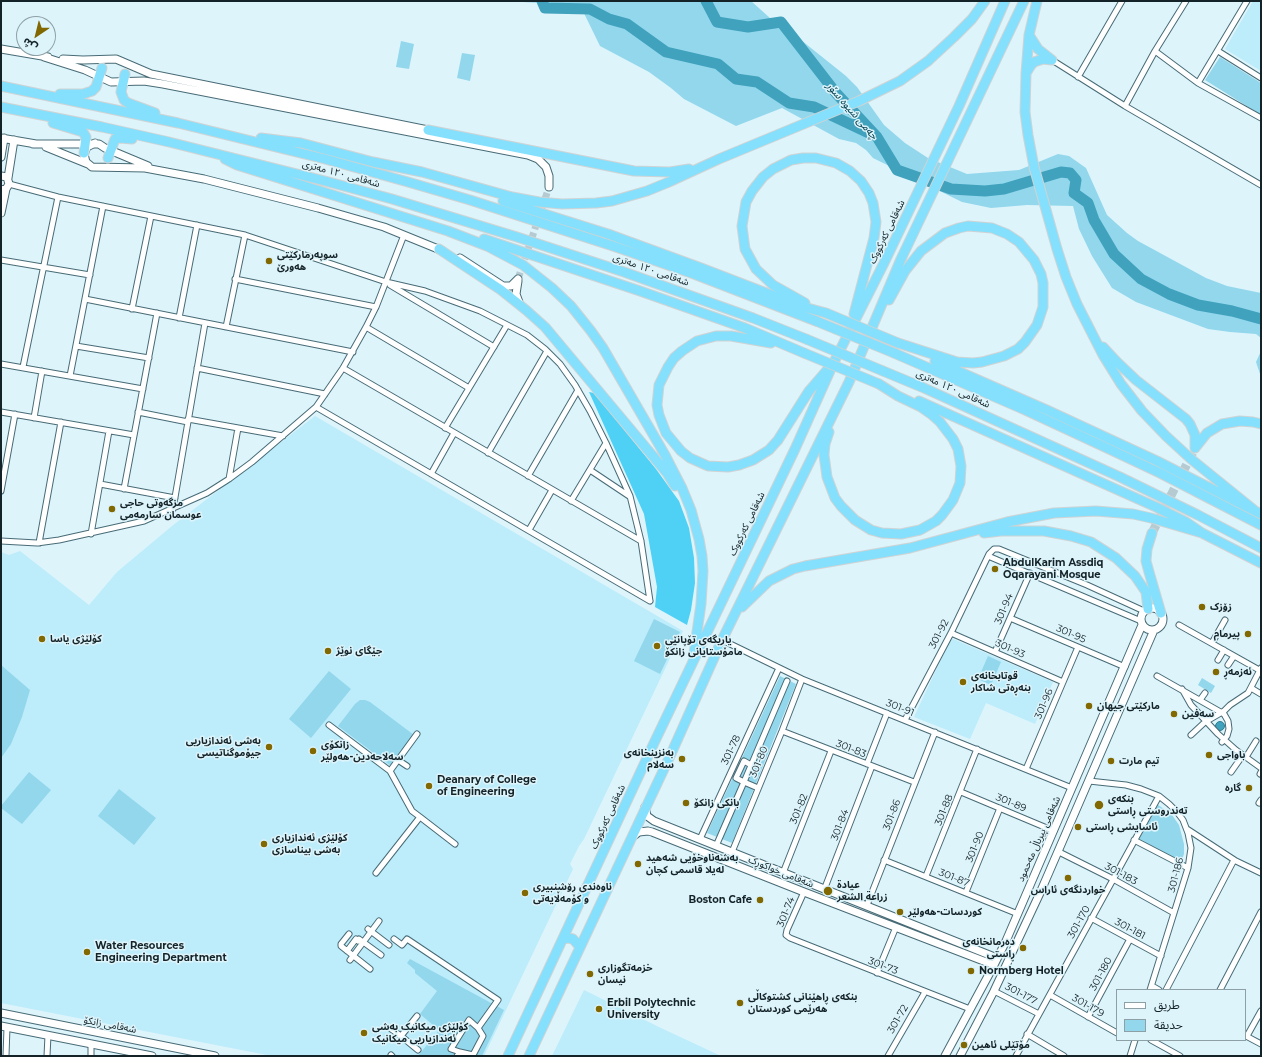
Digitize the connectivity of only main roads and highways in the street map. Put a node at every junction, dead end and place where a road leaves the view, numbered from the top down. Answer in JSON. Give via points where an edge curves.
{"nodes":[{"id":1,"x":985,"y":1,"type":"edge"},
{"id":2,"x":1005,"y":1,"type":"edge"},
{"id":3,"x":1024,"y":1,"type":"edge"},
{"id":4,"x":1037,"y":1,"type":"edge"},
{"id":5,"x":1029,"y":35,"type":"junction"},
{"id":6,"x":1,"y":49,"type":"edge"},
{"id":7,"x":44,"y":57,"type":"junction"},
{"id":8,"x":110,"y":60,"type":"junction"},
{"id":9,"x":121,"y":62,"type":"junction"},
{"id":10,"x":1026,"y":72,"type":"junction"},
{"id":11,"x":98,"y":76,"type":"junction"},
{"id":12,"x":121,"y":82,"type":"junction"},
{"id":13,"x":1,"y":86,"type":"edge"},
{"id":14,"x":41,"y":94,"type":"junction"},
{"id":15,"x":1,"y":107,"type":"edge"},
{"id":16,"x":22,"y":111,"type":"junction"},
{"id":17,"x":178,"y":123,"type":"junction"},
{"id":18,"x":428,"y":130,"type":"joint"},
{"id":19,"x":222,"y":133,"type":"junction"},
{"id":20,"x":3,"y":138,"type":"edge"},
{"id":21,"x":14,"y":140,"type":"junction"},
{"id":22,"x":169,"y":142,"type":"junction"},
{"id":23,"x":33,"y":144,"type":"junction"},
{"id":24,"x":86,"y":145,"type":"junction"},
{"id":25,"x":110,"y":151,"type":"junction"},
{"id":26,"x":210,"y":152,"type":"junction"},
{"id":27,"x":1,"y":157,"type":"edge"},
{"id":28,"x":719,"y":159,"type":"junction"},
{"id":29,"x":374,"y":162,"type":"junction"},
{"id":30,"x":88,"y":164,"type":"junction"},
{"id":31,"x":98,"y":167,"type":"junction"},
{"id":32,"x":158,"y":169,"type":"junction"},
{"id":33,"x":5,"y":183,"type":"edge"},
{"id":34,"x":549,"y":187,"type":"tunnel mouth"},
{"id":35,"x":346,"y":199,"type":"junction"},
{"id":36,"x":1,"y":213,"type":"edge"},
{"id":37,"x":439,"y":249,"type":"junction"},
{"id":38,"x":520,"y":305,"type":"junction"},
{"id":39,"x":826,"y":313,"type":"junction"},
{"id":40,"x":1087,"y":325,"type":"junction"},
{"id":41,"x":850,"y":332,"type":"junction"},
{"id":42,"x":867,"y":340,"type":"junction"},
{"id":43,"x":898,"y":343,"type":"junction"},
{"id":44,"x":782,"y":344,"type":"junction"},
{"id":45,"x":834,"y":362,"type":"junction"},
{"id":46,"x":849,"y":382,"type":"junction"},
{"id":47,"x":879,"y":384,"type":"junction"},
{"id":48,"x":1261,"y":424,"type":"edge"},
{"id":49,"x":691,"y":510,"type":"junction"},
{"id":50,"x":1257,"y":512,"type":"edge"},
{"id":51,"x":1261,"y":525,"type":"edge"},
{"id":52,"x":1152,"y":533,"type":"tunnel mouth"},
{"id":53,"x":1202,"y":533,"type":"junction"},
{"id":54,"x":932,"y":543,"type":"junction"},
{"id":55,"x":1261,"y":548,"type":"edge"},
{"id":56,"x":1261,"y":563,"type":"edge"},
{"id":57,"x":1146,"y":610,"type":"junction"},
{"id":58,"x":1161,"y":613,"type":"junction"},
{"id":59,"x":735,"y":614,"type":"junction"},
{"id":60,"x":1142,"y":623,"type":"junction"},
{"id":61,"x":1154,"y":630,"type":"junction"},
{"id":62,"x":693,"y":663,"type":"junction"},
{"id":63,"x":645,"y":807,"type":"junction"},
{"id":64,"x":630,"y":841,"type":"junction"},
{"id":65,"x":563,"y":939,"type":"junction"},
{"id":66,"x":580,"y":947,"type":"junction"},
{"id":67,"x":984,"y":957,"type":"junction"},
{"id":68,"x":996,"y":962,"type":"junction"},
{"id":69,"x":1,"y":1013,"type":"edge"},
{"id":70,"x":4,"y":1026,"type":"edge"},
{"id":71,"x":135,"y":1054,"type":"edge"},
{"id":72,"x":201,"y":1055,"type":"edge"},
{"id":73,"x":152,"y":1056,"type":"edge"},
{"id":74,"x":215,"y":1056,"type":"edge"},
{"id":75,"x":508,"y":1056,"type":"edge"},
{"id":76,"x":529,"y":1056,"type":"edge"},
{"id":77,"x":945,"y":1056,"type":"edge"},
{"id":78,"x":960,"y":1056,"type":"edge"}],
"edges":[{"from":1,"to":28,"type":"highway","via":[[954,37],[928,61],[900,81],[859,101]]},
{"from":2,"to":41,"type":"highway","name":"شەقامی کەرکووک","via":[[960,106]]},
{"from":3,"to":42,"type":"highway","via":[[913,234]]},
{"from":4,"to":5,"type":"highway"},
{"from":5,"to":10,"type":"highway"},
{"from":5,"to":10,"type":"highway","via":[[1038,49],[1052,60],[1038,60]]},
{"from":6,"to":7,"type":"main road"},
{"from":7,"to":8,"type":"main road"},
{"from":7,"to":11,"type":"main road"},
{"from":8,"to":9,"type":"main road"},
{"from":8,"to":11,"type":"main road","via":[[105,63]]},
{"from":9,"to":12,"type":"main road","via":[[124,66]]},
{"from":9,"to":18,"type":"main road","via":[[151,74]]},
{"from":10,"to":40,"type":"highway","via":[[1025,112],[1031,152],[1066,277]]},
{"from":11,"to":12,"type":"main road"},
{"from":11,"to":14,"type":"highway","via":[[92,92],[86,94]]},
{"from":12,"to":17,"type":"highway","via":[[122,98],[126,102]]},
{"from":12,"to":34,"type":"main road","via":[[163,84],[528,155],[538,159],[546,167]]},
{"from":13,"to":14,"type":"highway","name":"شەقامی ١٢٠ مەتری"},
{"from":14,"to":17,"type":"highway","name":"شەقامی ١٢٠ مەتری"},
{"from":15,"to":16,"type":"highway","name":"شەقامی ١٢٠ مەتری"},
{"from":16,"to":22,"type":"highway","name":"شەقامی ١٢٠ مەتری"},
{"from":16,"to":24,"type":"highway","via":[[81,130],[85,135]]},
{"from":17,"to":19,"type":"highway","name":"شەقامی ١٢٠ مەتری"},
{"from":18,"to":28,"type":"highway","via":[[634,171],[685,170]]},
{"from":19,"to":29,"type":"highway","via":[[301,143]]},
{"from":19,"to":51,"type":"highway","name":"شەقامی ١٢٠ مەتری","bridge":true,"via":[[408,182],[534,220],[687,272],[816,321],[995,396],[1202,494]]},
{"from":20,"to":21,"type":"main road"},
{"from":20,"to":27,"type":"main road"},
{"from":21,"to":23,"type":"main road"},
{"from":21,"to":33,"type":"main road"},
{"from":22,"to":25,"type":"highway","via":[[120,138],[115,139]]},
{"from":22,"to":26,"type":"highway","name":"شەقامی ١٢٠ مەتری"},
{"from":23,"to":24,"type":"main road"},
{"from":23,"to":30,"type":"main road"},
{"from":24,"to":25,"type":"main road","via":[[100,144]]},
{"from":24,"to":30,"type":"main road","via":[[85,160]]},
{"from":25,"to":31,"type":"main road","via":[[103,165]]},
{"from":25,"to":32,"type":"main road"},
{"from":26,"to":35,"type":"highway","via":[[237,166]]},
{"from":26,"to":55,"type":"highway","name":"شەقامی ١٢٠ مەتری","bridge":true,"via":[[385,197],[524,239],[753,318],[945,397],[1120,476]]},
{"from":28,"to":29,"type":"highway","via":[[647,191],[612,201],[577,204],[512,197],[422,172]]},
{"from":29,"to":39,"type":"highway","via":[[453,184],[608,234],[800,306]]},
{"from":30,"to":31,"type":"main road"},
{"from":31,"to":32,"type":"main road"},
{"from":32,"to":37,"type":"main road","via":[[318,208],[384,227]]},
{"from":33,"to":36,"type":"main road"},
{"from":35,"to":44,"type":"highway","via":[[397,212],[534,256],[744,328]]},
{"from":35,"to":49,"type":"highway","via":[[487,246],[523,266],[552,288],[580,317],[603,348],[665,455]]},
{"from":37,"to":38,"type":"highway"},
{"from":37,"to":38,"type":"main road","via":[[463,260],[503,286],[511,286],[518,279],[516,294]]},
{"from":38,"to":49,"type":"highway","via":[[545,327],[575,362],[667,473]]},
{"from":39,"to":41,"type":"highway","via":[[766,280],[752,263],[743,237],[744,208],[755,186],[773,169],[796,159],[816,158],[836,163],[861,181],[873,203],[876,222],[874,238]]},
{"from":39,"to":43,"type":"highway","bridge":true},
{"from":40,"to":48,"type":"highway","via":[[1126,372],[1186,419],[1195,435],[1194,450],[1207,433],[1222,424],[1240,420]]},
{"from":40,"to":50,"type":"highway","via":[[1121,384],[1142,411],[1191,459]]},
{"from":41,"to":45,"type":"highway","name":"شەقامی کەرکووک"},
{"from":42,"to":43,"type":"highway","via":[[878,317],[915,258],[945,233],[968,226],[992,228],[1019,242],[1034,260],[1043,283],[1043,307],[1032,334],[1018,349],[989,361],[969,363],[941,358]]},
{"from":42,"to":46,"type":"highway"},
{"from":43,"to":50,"type":"highway","via":[[1047,410]]},
{"from":44,"to":45,"type":"highway","via":[[716,336],[698,341],[682,351],[668,367],[658,392],[657,405],[661,424],[670,440],[690,458],[708,466],[728,467],[754,460],[778,440],[809,392]]},
{"from":44,"to":47,"type":"highway","bridge":true},
{"from":45,"to":62,"type":"highway","name":"شەقامی کەرکووک"},
{"from":46,"to":47,"type":"highway","via":[[825,444],[825,466],[831,488],[841,506],[863,525],[882,533],[900,534],[920,530],[936,520],[953,500],[960,483],[960,458],[953,439],[940,422],[921,407]]},
{"from":46,"to":59,"type":"highway"},
{"from":47,"to":53,"type":"highway","via":[[1156,507]]},
{"from":49,"to":62,"type":"highway","via":[[700,544],[703,571]]},
{"from":52,"to":58,"type":"highway","via":[[1146,561]]},
{"from":53,"to":54,"type":"highway","via":[[1142,516],[1077,511],[1032,516]]},
{"from":53,"to":56,"type":"highway"},
{"from":54,"to":57,"type":"highway","via":[[980,534],[1019,531],[1044,531],[1077,537],[1107,551],[1127,567],[1146,592]]},
{"from":54,"to":59,"type":"highway","via":[[793,569],[765,584]]},
{"from":57,"to":58,"type":"main road","via":[[1156,609]]},
{"from":57,"to":60,"type":"main road","name":"شەقامی پیرباڵ مەحمود","via":[[1142,615]]},
{"from":58,"to":61,"type":"main road","via":[[1162,624]]},
{"from":59,"to":63,"type":"highway"},
{"from":60,"to":61,"type":"main road","via":[[1148,629]]},
{"from":60,"to":68,"type":"main road","name":"شەقامی پیرباڵ مەحمود"},
{"from":61,"to":78,"type":"main road","via":[[1059,852],[994,991]]},
{"from":62,"to":65,"type":"highway","name":"شەقامی کەرکووک"},
{"from":63,"to":64,"type":"highway"},
{"from":63,"to":67,"type":"main road","name":"شەقامی خواکوڕک","via":[[650,819],[867,905]]},
{"from":64,"to":66,"type":"highway"},
{"from":64,"to":67,"type":"main road","name":"شەقامی خواکوڕک","via":[[639,832],[652,832],[896,927]]},
{"from":65,"to":66,"type":"highway","via":[[573,939]]},
{"from":65,"to":75,"type":"highway","name":"شەقامی کەرکووک"},
{"from":66,"to":76,"type":"highway"},
{"from":67,"to":68,"type":"main road","name":"شەقامی خواکوڕک"},
{"from":68,"to":77,"type":"main road","name":"شەقامی پیرباڵ مەحمود"},
{"from":69,"to":72,"type":"main road","name":"شەقامی زانکۆ"},
{"from":70,"to":71,"type":"main road"},
{"from":71,"to":73,"type":"main road"},
{"from":72,"to":74,"type":"main road","name":"شەقامی زانکۆ"}]}
